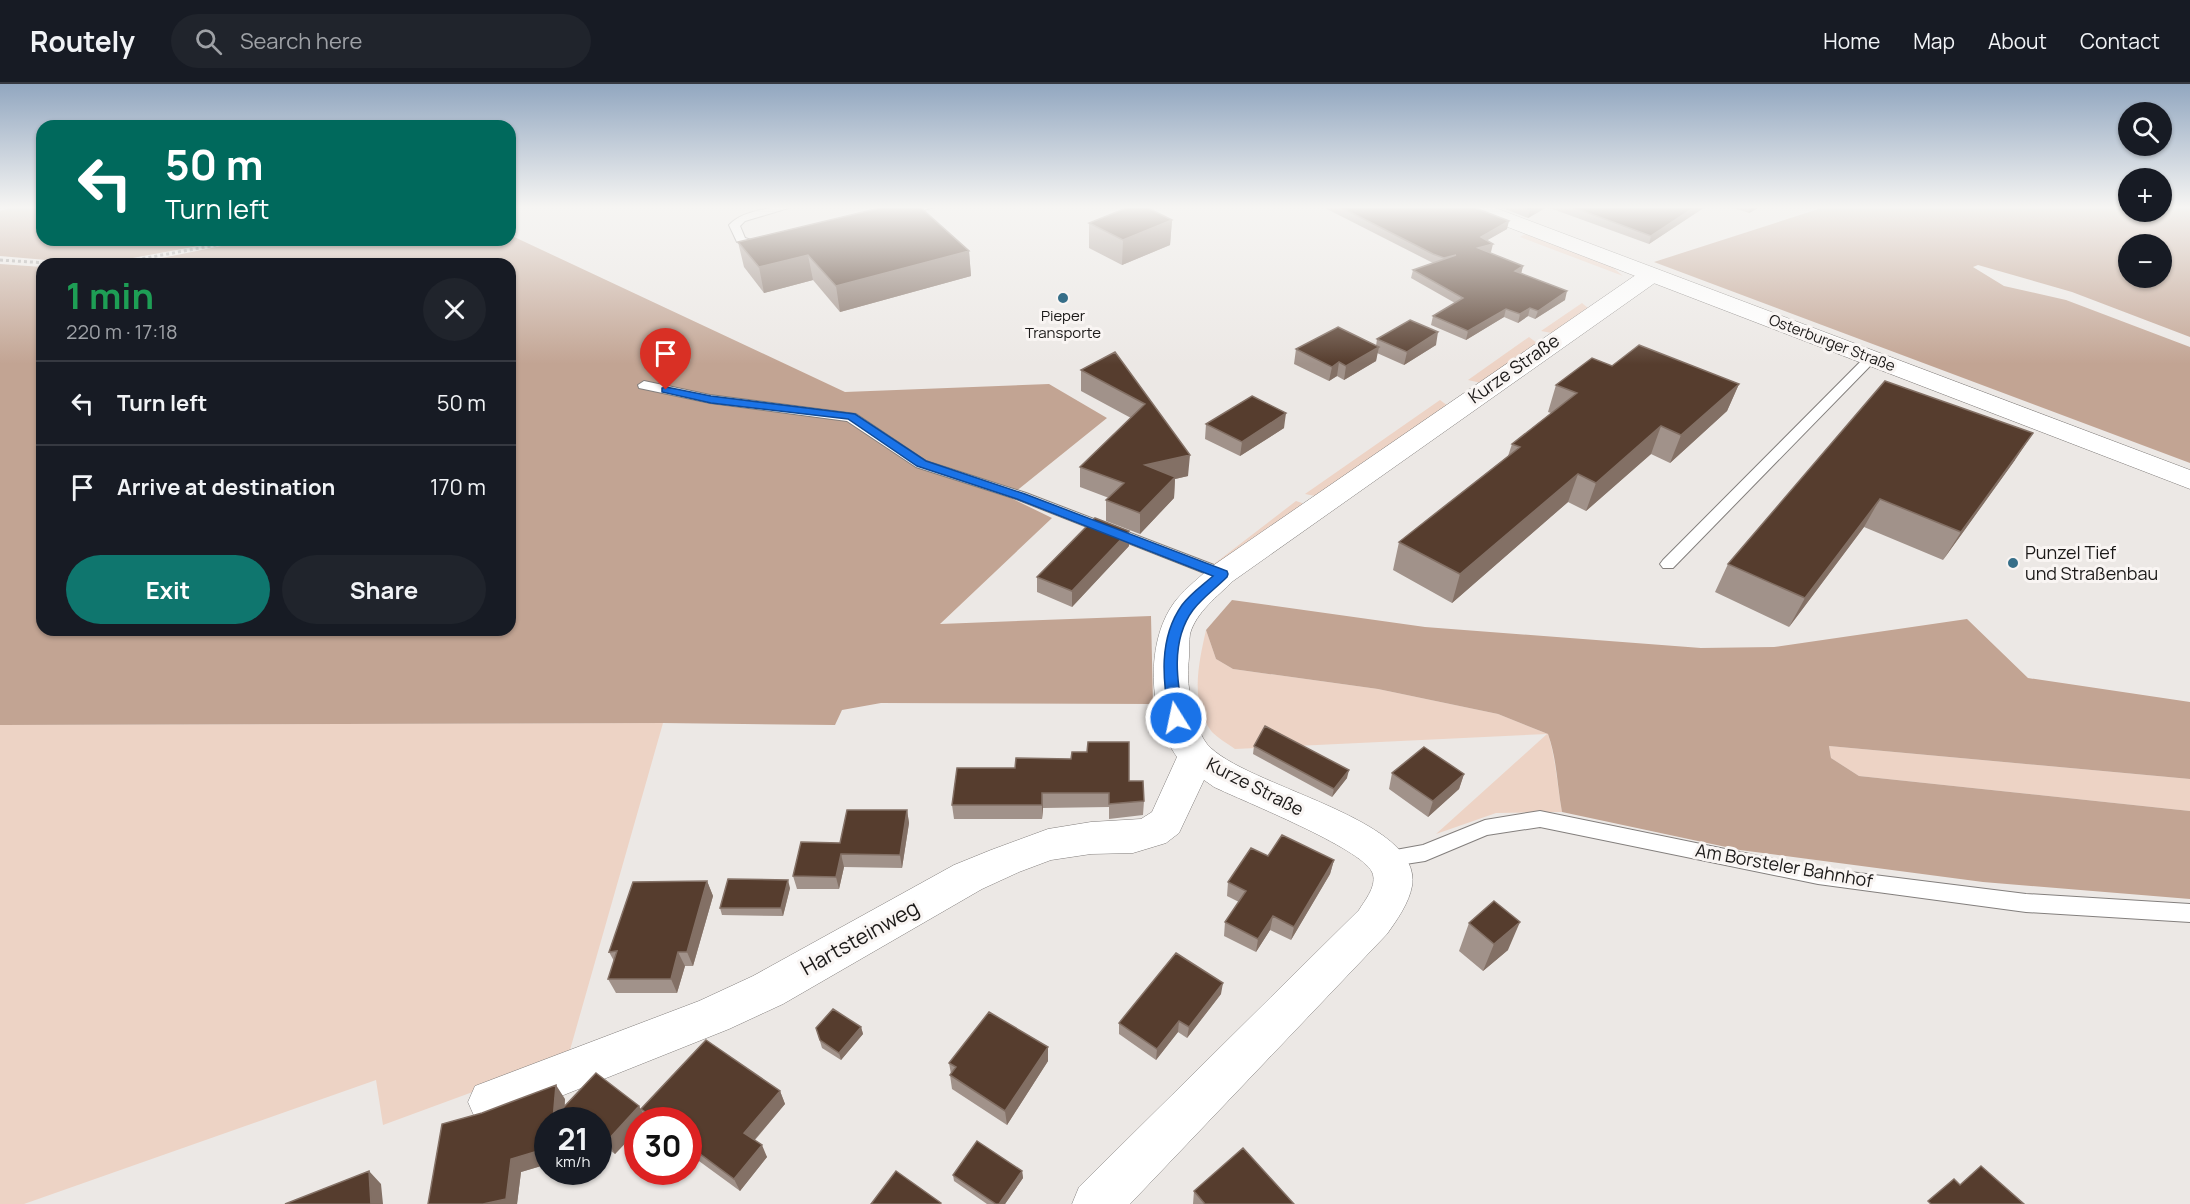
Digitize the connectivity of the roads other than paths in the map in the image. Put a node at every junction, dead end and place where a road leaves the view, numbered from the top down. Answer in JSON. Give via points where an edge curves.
{"nodes":[{"id":1,"x":1612,"y":259,"type":"edge"},
{"id":2,"x":1651,"y":274,"type":"junction"},
{"id":3,"x":1871,"y":358,"type":"junction"},
{"id":4,"x":644,"y":386,"type":"dead end"},
{"id":5,"x":2190,"y":480,"type":"edge"},
{"id":6,"x":1668,"y":564,"type":"dead end"},
{"id":7,"x":1222,"y":574,"type":"junction"},
{"id":8,"x":1196,"y":756,"type":"junction"},
{"id":9,"x":1386,"y":860,"type":"junction"},
{"id":10,"x":2190,"y":913,"type":"edge"},
{"id":11,"x":491,"y":1102,"type":"dead end"},
{"id":12,"x":1096,"y":1204,"type":"edge"}],
"edges":[{"from":1,"to":2,"type":"street","name":"Osterburger Straße"},
{"from":2,"to":3,"type":"street","name":"Osterburger Straße"},
{"from":2,"to":7,"type":"street","name":"Kurze Straße"},
{"from":3,"to":5,"type":"street","name":"Osterburger Straße"},
{"from":3,"to":6,"type":"lane"},
{"from":4,"to":7,"type":"lane","via":[[851,417],[921,464],[1021,496]]},
{"from":7,"to":8,"type":"street","name":"Kurze Straße","via":[[1188,607],[1174,633],[1170,681],[1176,718],[1183,738]]},
{"from":8,"to":9,"type":"street","name":"Kurze Straße","via":[[1227,777],[1359,838]]},
{"from":8,"to":11,"type":"street","name":"Hartsteinweg","via":[[1166,822],[1152,832],[1048,845],[1005,861],[968,877],[757,995]]},
{"from":9,"to":10,"type":"lane","name":"Am Borsteler Bahnhof","via":[[1425,853],[1485,828],[1540,819],[1818,876],[2026,903]]},
{"from":9,"to":12,"type":"street","via":[[1394,878],[1390,899],[1373,922]]}]}
